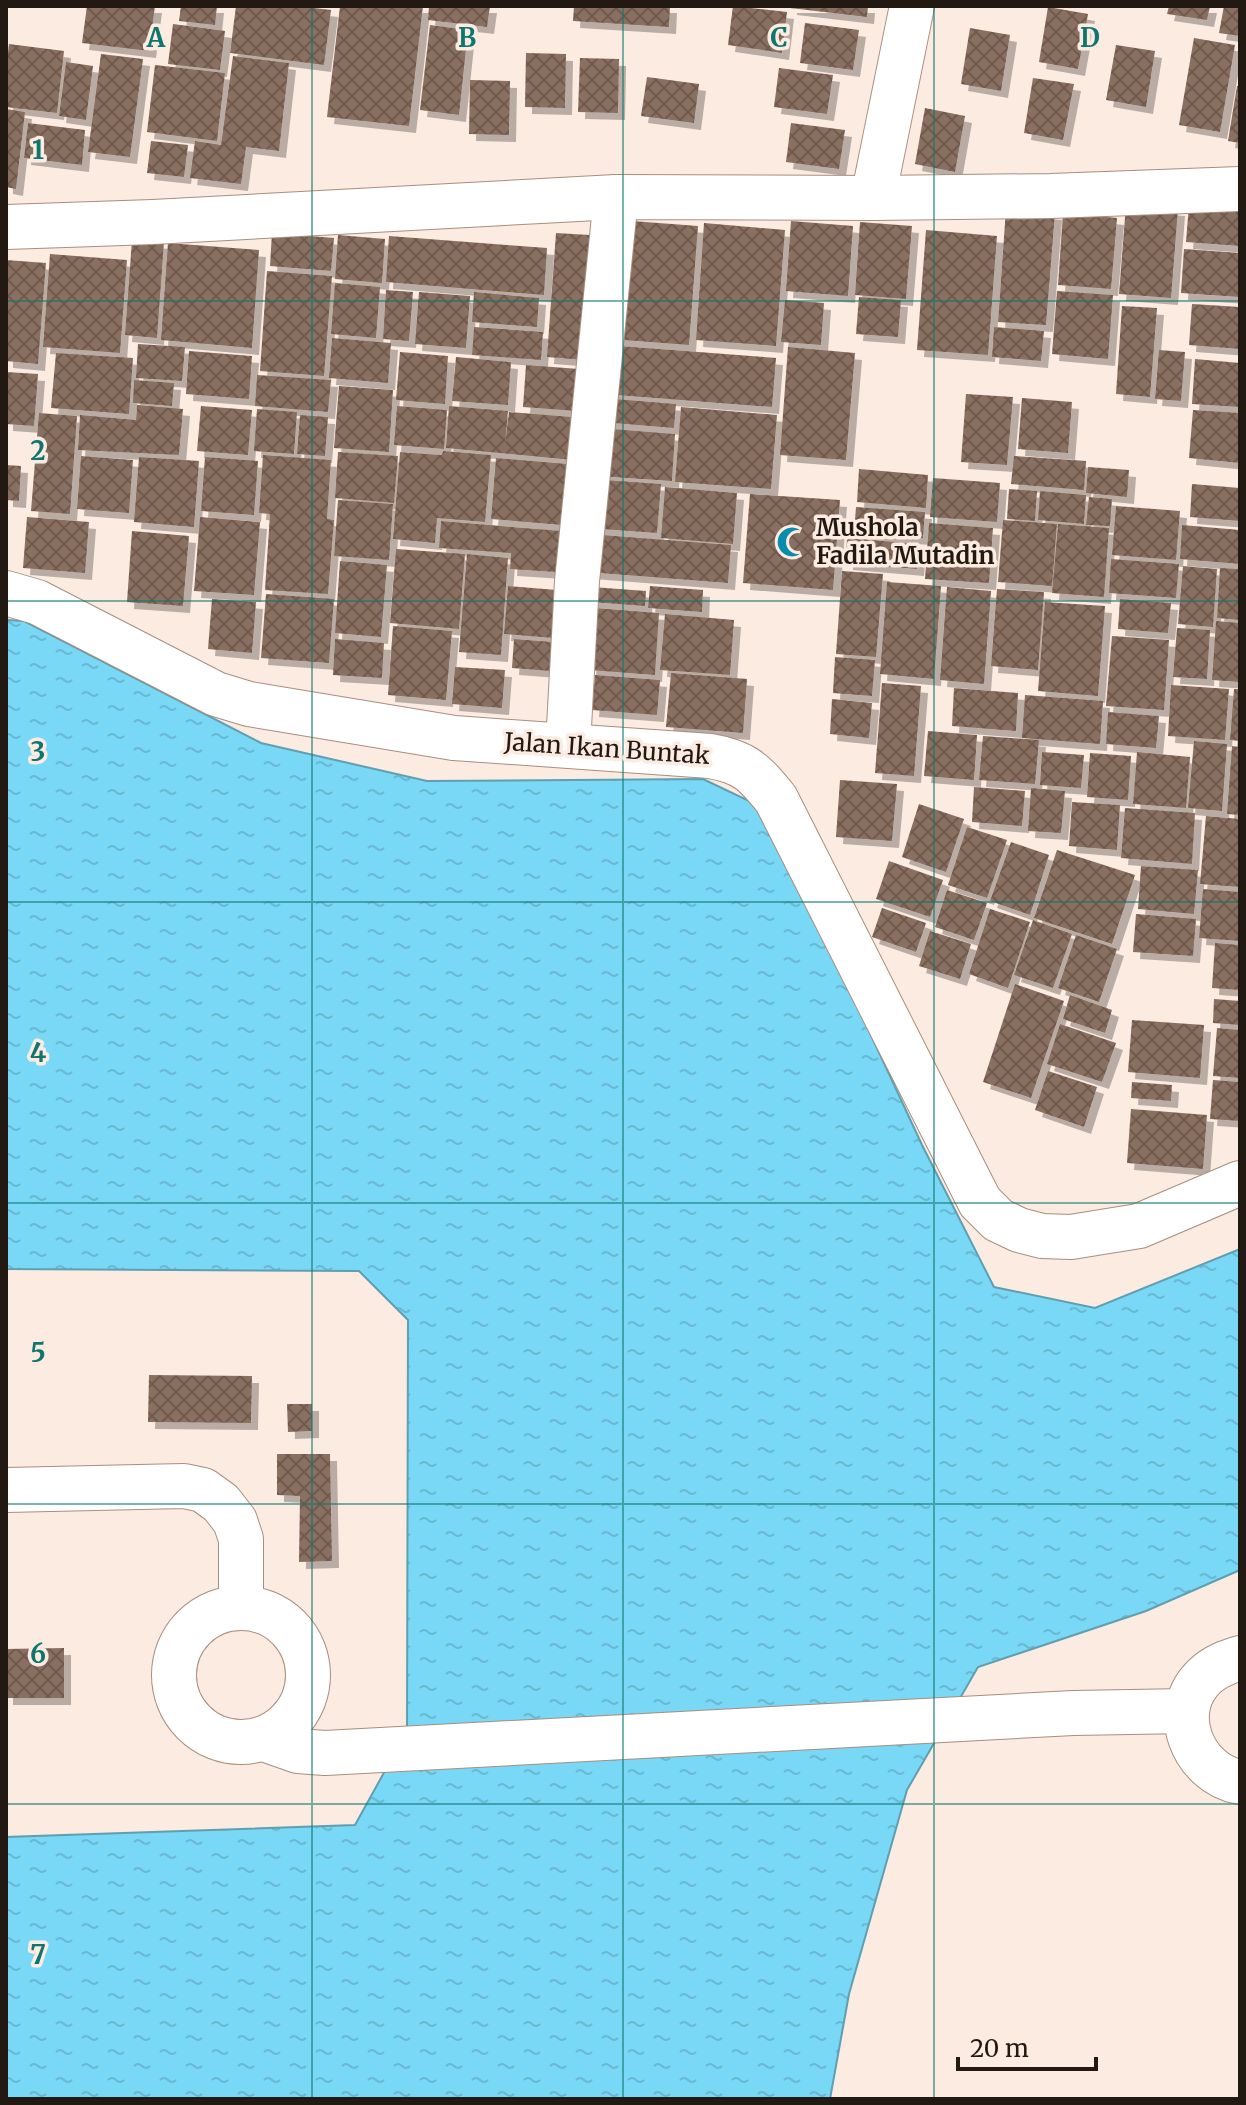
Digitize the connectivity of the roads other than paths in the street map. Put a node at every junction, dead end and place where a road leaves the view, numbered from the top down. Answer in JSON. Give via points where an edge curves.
{"nodes":[{"id":1,"x":912,"y":6,"type":"edge"},
{"id":2,"x":1240,"y":189,"type":"edge"},
{"id":3,"x":616,"y":197,"type":"junction"},
{"id":4,"x":873,"y":198,"type":"junction"},
{"id":5,"x":6,"y":227,"type":"edge"},
{"id":6,"x":6,"y":593,"type":"edge"},
{"id":7,"x":568,"y":745,"type":"junction"},
{"id":8,"x":1240,"y":1183,"type":"edge"},
{"id":9,"x":6,"y":1490,"type":"edge"},
{"id":10,"x":241,"y":1607,"type":"junction"},
{"id":11,"x":1240,"y":1658,"type":"edge"},
{"id":12,"x":308,"y":1688,"type":"junction"},
{"id":13,"x":1187,"y":1711,"type":"junction"},
{"id":14,"x":264,"y":1739,"type":"junction"},
{"id":15,"x":368,"y":1750,"type":"junction"},
{"id":16,"x":1240,"y":1782,"type":"edge"}],
"edges":[{"from":1,"to":4,"type":"street"},
{"from":2,"to":4,"type":"street"},
{"from":3,"to":4,"type":"street"},
{"from":3,"to":5,"type":"street"},
{"from":3,"to":7,"type":"street","via":[[577,581]]},
{"from":6,"to":7,"type":"street","name":"Jalan Ikan Buntak","via":[[37,602],[216,694],[249,704],[454,738]]},
{"from":7,"to":8,"type":"street","name":"Jalan Ikan Buntak","via":[[728,759],[763,783],[776,799],[980,1202],[998,1220],[1042,1236],[1103,1233],[1139,1226]]},
{"from":9,"to":10,"type":"street","via":[[203,1490],[235,1521],[241,1539]]},
{"from":10,"to":12,"type":"street","via":[[265,1611],[300,1642],[308,1663]]},
{"from":10,"to":14,"type":"street","via":[[216,1612],[194,1626],[179,1648],[173,1674],[177,1700],[192,1722],[213,1738],[238,1743]]},
{"from":11,"to":13,"type":"street","via":[[1205,1676]]},
{"from":12,"to":14,"type":"street","via":[[284,1728]]},
{"from":12,"to":15,"type":"street","via":[[335,1726]]},
{"from":13,"to":15,"type":"street"},
{"from":13,"to":16,"type":"street","via":[[1187,1730],[1204,1763]]},
{"from":14,"to":15,"type":"street","via":[[311,1753]]}]}
